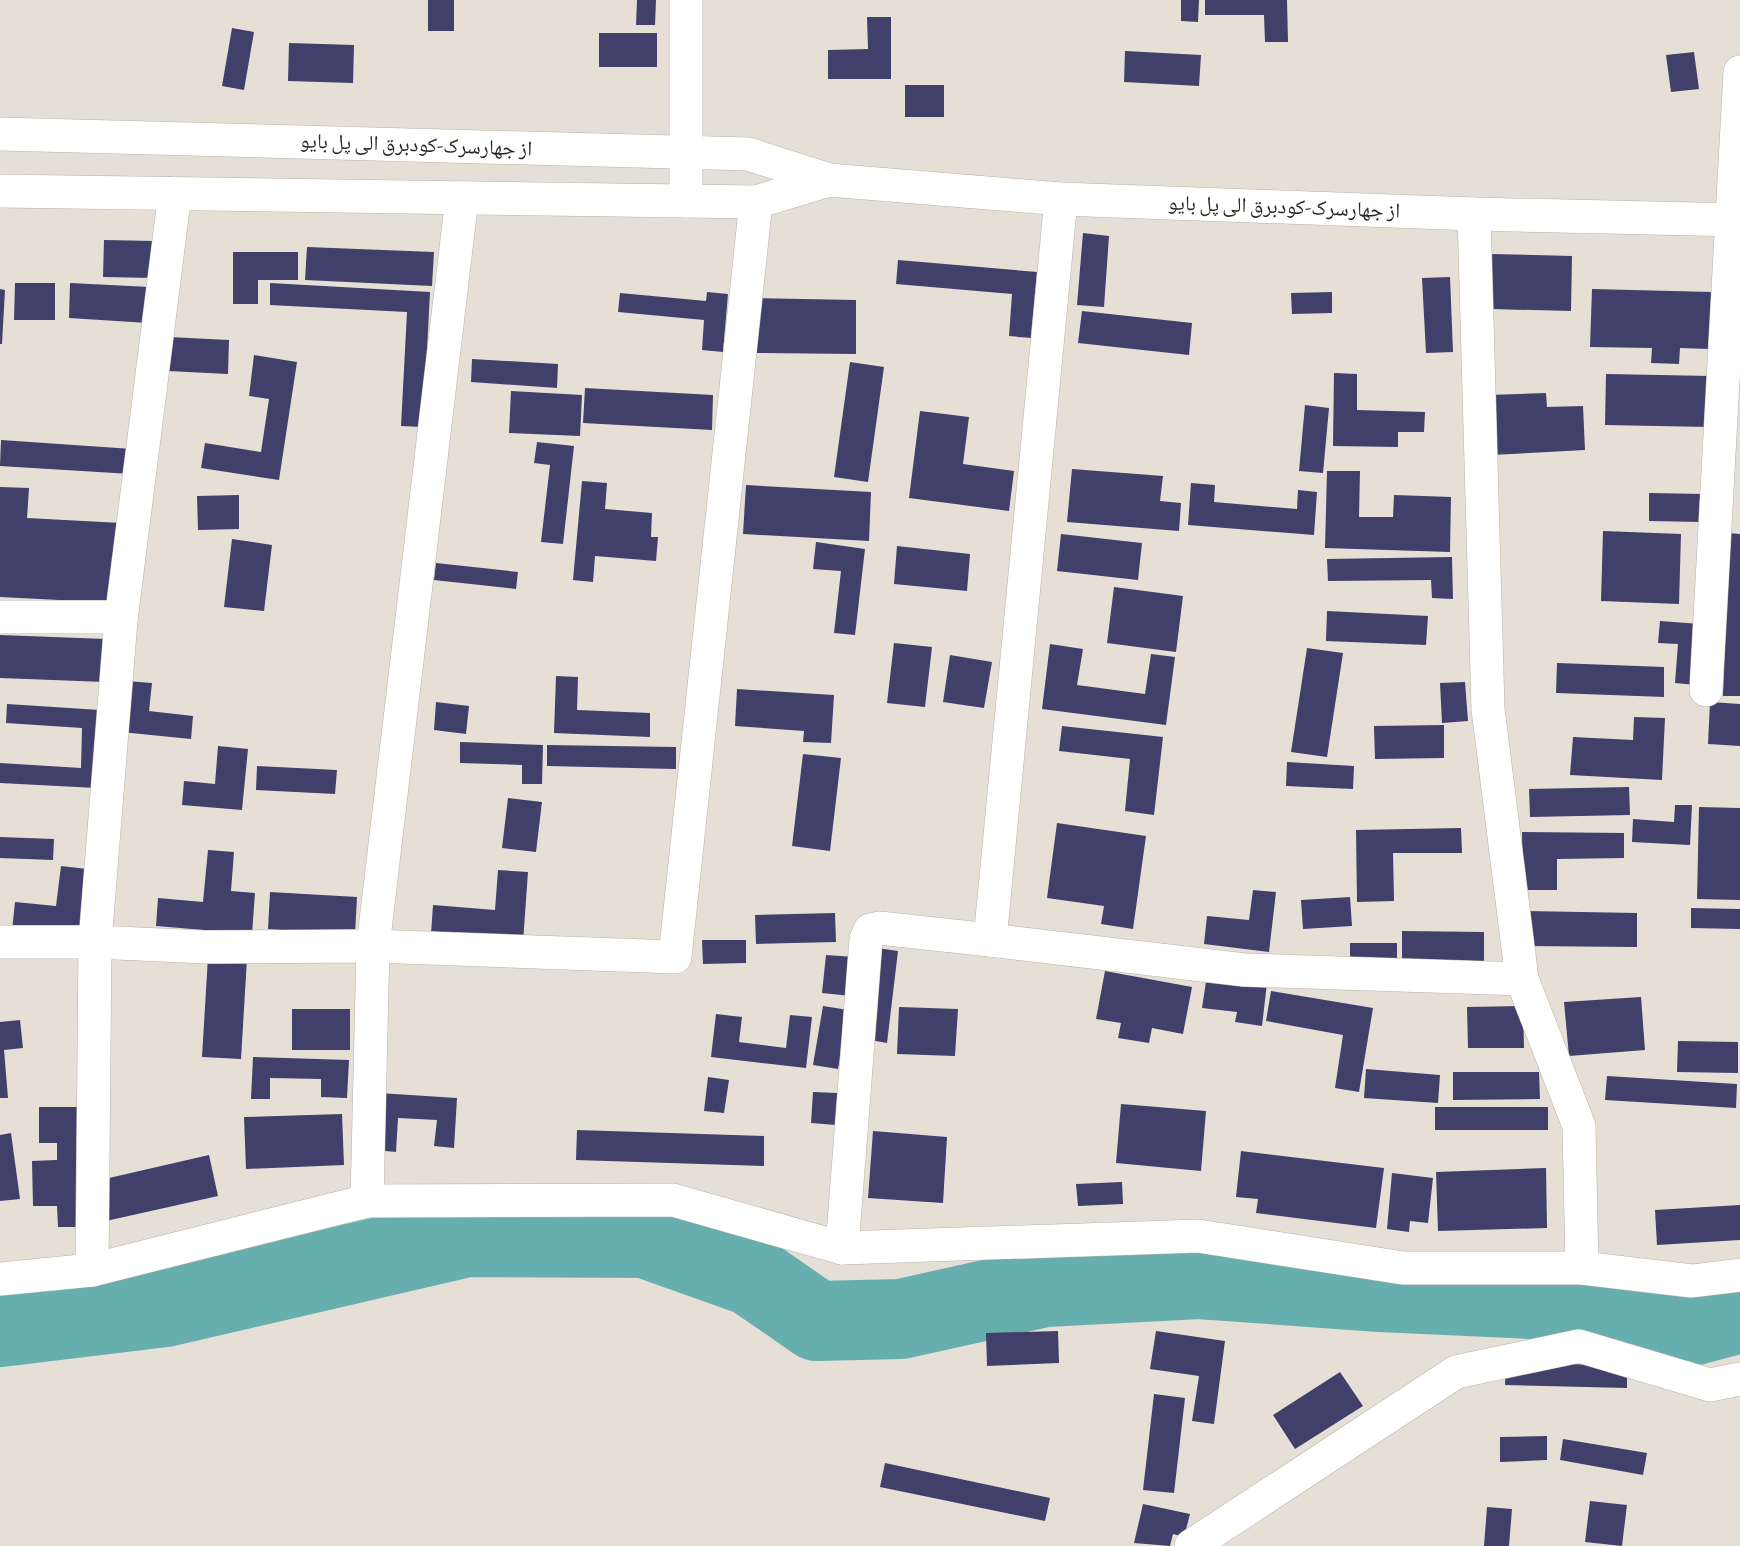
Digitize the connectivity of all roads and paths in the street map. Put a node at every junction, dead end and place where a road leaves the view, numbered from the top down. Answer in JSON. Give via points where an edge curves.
{"nodes":[{"id":1,"x":686,"y":0,"type":"edge"},
{"id":2,"x":1740,"y":72,"type":"edge"},
{"id":3,"x":0,"y":134,"type":"edge"},
{"id":4,"x":686,"y":152,"type":"junction"},
{"id":5,"x":829,"y":180,"type":"junction"},
{"id":6,"x":0,"y":191,"type":"edge"},
{"id":7,"x":175,"y":193,"type":"junction"},
{"id":8,"x":462,"y":198,"type":"junction"},
{"id":9,"x":1061,"y":199,"type":"junction"},
{"id":10,"x":687,"y":201,"type":"junction"},
{"id":11,"x":756,"y":202,"type":"junction"},
{"id":12,"x":1474,"y":214,"type":"junction"},
{"id":13,"x":1737,"y":220,"type":"edge"},
{"id":14,"x":0,"y":617,"type":"edge"},
{"id":15,"x":121,"y":620,"type":"junction"},
{"id":16,"x":1706,"y":690,"type":"dead end"},
{"id":17,"x":990,"y":940,"type":"junction"},
{"id":18,"x":0,"y":942,"type":"edge"},
{"id":19,"x":95,"y":942,"type":"junction"},
{"id":20,"x":373,"y":946,"type":"junction"},
{"id":21,"x":1522,"y":979,"type":"junction"},
{"id":22,"x":367,"y":1201,"type":"junction"},
{"id":23,"x":842,"y":1248,"type":"junction"},
{"id":24,"x":1582,"y":1268,"type":"junction"},
{"id":25,"x":92,"y":1270,"type":"junction"},
{"id":26,"x":1740,"y":1275,"type":"edge"},
{"id":27,"x":0,"y":1279,"type":"edge"},
{"id":28,"x":1740,"y":1379,"type":"edge"},
{"id":29,"x":1191,"y":1546,"type":"edge"}],
"edges":[{"from":1,"to":4,"type":"street"},
{"from":2,"to":13,"type":"street"},
{"from":3,"to":4,"type":"street","name":"از جهارسرک-کودبرق الی پل بایو"},
{"from":4,"to":5,"type":"street","name":"از جهارسرک-کودبرق الی پل بایو","via":[[748,154]]},
{"from":4,"to":10,"type":"street"},
{"from":5,"to":9,"type":"street","name":"از جهارسرک-کودبرق الی پل بایو"},
{"from":5,"to":11,"type":"street","name":"از جهارسرک-کودبرق الی پل بایو"},
{"from":6,"to":7,"type":"street","name":"از جهارسرک-کودبرق الی پل بایو"},
{"from":7,"to":8,"type":"street","name":"از جهارسرک-کودبرق الی پل بایو"},
{"from":7,"to":15,"type":"street"},
{"from":8,"to":10,"type":"street","name":"از جهارسرک-کودبرق الی پل بایو"},
{"from":8,"to":20,"type":"street"},
{"from":9,"to":12,"type":"street","name":"از جهارسرک-کودبرق الی پل بایو"},
{"from":9,"to":17,"type":"street"},
{"from":10,"to":11,"type":"street","name":"از جهارسرک-کودبرق الی پل بایو"},
{"from":11,"to":20,"type":"street","via":[[675,957]]},
{"from":12,"to":13,"type":"street","name":"از جهارسرک-کودبرق الی پل بایو"},
{"from":12,"to":21,"type":"street","via":[[1488,709]]},
{"from":13,"to":16,"type":"street"},
{"from":14,"to":15,"type":"street"},
{"from":15,"to":19,"type":"street"},
{"from":17,"to":21,"type":"street","via":[[1245,970]]},
{"from":17,"to":23,"type":"street","via":[[870,930],[866,939]]},
{"from":18,"to":19,"type":"street"},
{"from":19,"to":20,"type":"street","via":[[204,947]]},
{"from":19,"to":25,"type":"street"},
{"from":20,"to":22,"type":"street"},
{"from":21,"to":24,"type":"street","via":[[1579,1126]]},
{"from":22,"to":23,"type":"street","via":[[673,1200]]},
{"from":22,"to":25,"type":"street"},
{"from":23,"to":24,"type":"street","via":[[1198,1236],[1403,1268]]},
{"from":24,"to":26,"type":"street","via":[[1692,1281]]},
{"from":25,"to":27,"type":"street"},
{"from":28,"to":29,"type":"street","via":[[1710,1384],[1579,1346],[1455,1372]]}]}
